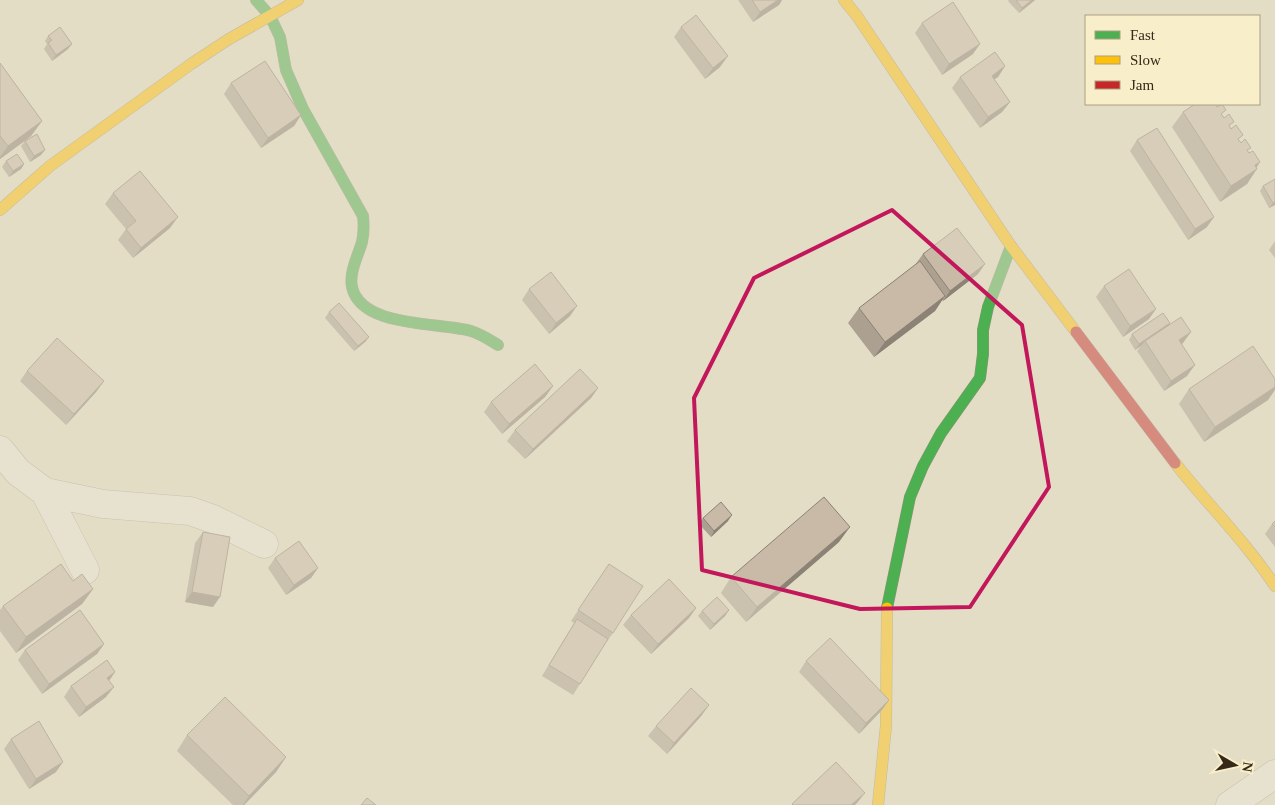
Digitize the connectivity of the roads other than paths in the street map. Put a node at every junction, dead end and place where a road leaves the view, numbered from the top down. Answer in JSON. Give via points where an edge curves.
{"nodes":[{"id":1,"x":256,"y":0,"type":"edge"},
{"id":2,"x":298,"y":0,"type":"edge"},
{"id":3,"x":844,"y":0,"type":"edge"},
{"id":4,"x":270,"y":16,"type":"junction"},
{"id":5,"x":0,"y":210,"type":"edge"},
{"id":6,"x":1011,"y":246,"type":"junction"},
{"id":7,"x":498,"y":345,"type":"dead end"},
{"id":8,"x":0,"y":450,"type":"edge"},
{"id":9,"x":45,"y":492,"type":"junction"},
{"id":10,"x":264,"y":544,"type":"dead end"},
{"id":11,"x":85,"y":570,"type":"dead end"},
{"id":12,"x":1275,"y":586,"type":"edge"},
{"id":13,"x":1275,"y":774,"type":"edge"},
{"id":14,"x":878,"y":805,"type":"edge"},
{"id":15,"x":1230,"y":805,"type":"edge"}],
"edges":[{"from":1,"to":4,"type":"street"},
{"from":2,"to":4,"type":"street"},
{"from":3,"to":6,"type":"street"},
{"from":4,"to":5,"type":"street","via":[[191,64],[50,166]]},
{"from":4,"to":7,"type":"street","via":[[280,37],[286,70],[303,109],[363,216],[363,241],[352,272],[352,288],[357,300],[376,313],[471,330]]},
{"from":6,"to":12,"type":"street","via":[[1158,441],[1258,560]]},
{"from":6,"to":14,"type":"street","via":[[988,307],[980,378],[940,433],[910,497],[887,608],[886,726]]},
{"from":8,"to":9,"type":"street","via":[[18,472]]},
{"from":9,"to":10,"type":"street","via":[[103,504],[190,511]]},
{"from":9,"to":11,"type":"street"},
{"from":13,"to":15,"type":"street"}]}
